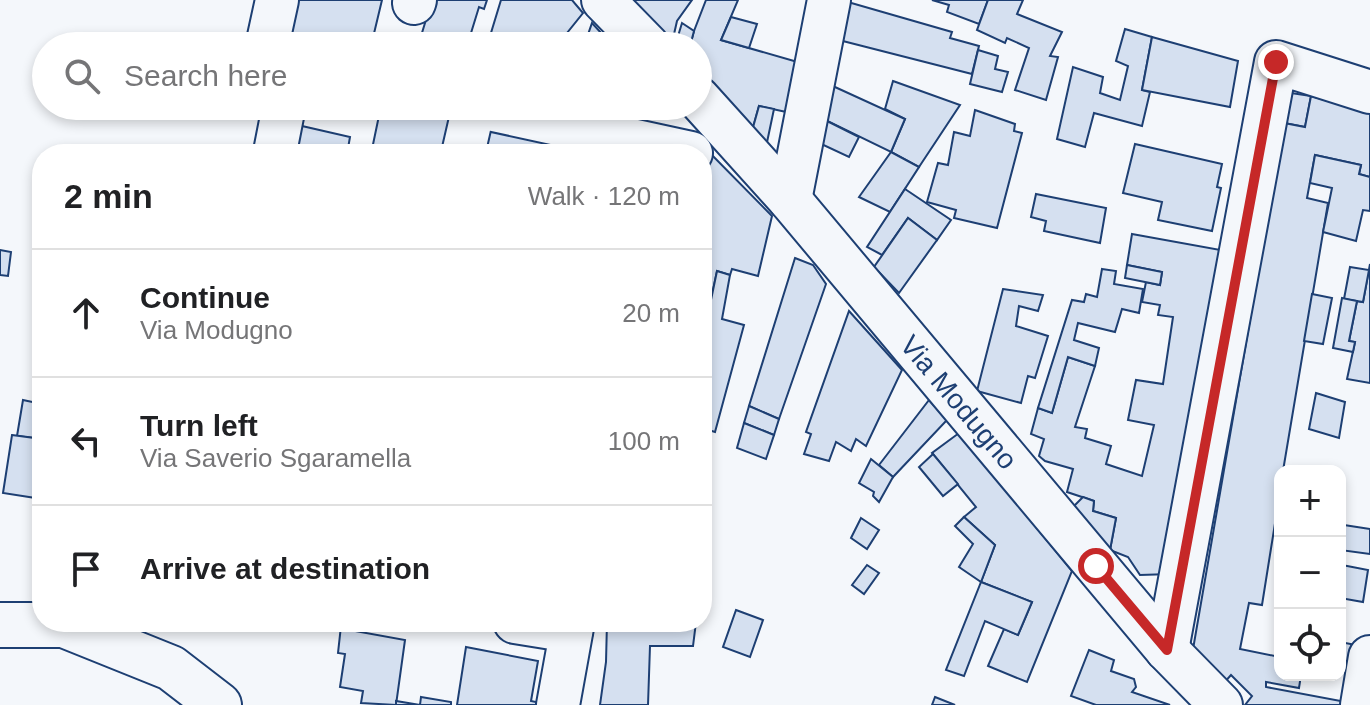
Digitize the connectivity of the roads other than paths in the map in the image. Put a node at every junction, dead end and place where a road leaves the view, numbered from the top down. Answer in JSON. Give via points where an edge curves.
{"nodes":[{"id":1,"x":277,"y":0,"type":"edge"},
{"id":2,"x":829,"y":0,"type":"edge"},
{"id":3,"x":611,"y":3,"type":"edge"},
{"id":4,"x":270,"y":32,"type":"edge"},
{"id":5,"x":636,"y":32,"type":"edge"},
{"id":6,"x":1370,"y":92,"type":"edge"},
{"id":7,"x":712,"y":113,"type":"edge"},
{"id":8,"x":281,"y":120,"type":"edge"},
{"id":9,"x":471,"y":120,"type":"edge"},
{"id":10,"x":537,"y":120,"type":"edge"},
{"id":11,"x":700,"y":120,"type":"edge"},
{"id":12,"x":277,"y":144,"type":"edge"},
{"id":13,"x":465,"y":144,"type":"edge"},
{"id":14,"x":645,"y":144,"type":"edge"},
{"id":15,"x":693,"y":144,"type":"edge"},
{"id":16,"x":790,"y":200,"type":"junction"},
{"id":17,"x":0,"y":625,"type":"edge"},
{"id":18,"x":32,"y":625,"type":"edge"},
{"id":19,"x":81,"y":632,"type":"edge"},
{"id":20,"x":571,"y":632,"type":"edge"},
{"id":21,"x":1167,"y":650,"type":"junction"},
{"id":22,"x":1370,"y":657,"type":"edge"},
{"id":23,"x":219,"y":705,"type":"edge"},
{"id":24,"x":558,"y":705,"type":"edge"},
{"id":25,"x":1221,"y":705,"type":"edge"},
{"id":26,"x":1362,"y":705,"type":"edge"}],
"edges":[{"from":1,"to":4,"type":"street"},
{"from":2,"to":16,"type":"street"},
{"from":3,"to":5,"type":"street"},
{"from":6,"to":21,"type":"street","via":[[1276,62]]},
{"from":7,"to":16,"type":"street","name":"Via Modugno"},
{"from":8,"to":12,"type":"street"},
{"from":9,"to":13,"type":"street"},
{"from":10,"to":14,"type":"street"},
{"from":11,"to":15,"type":"street"},
{"from":16,"to":21,"type":"street","name":"Via Modugno"},
{"from":17,"to":18,"type":"highway"},
{"from":19,"to":23,"type":"highway","via":[[171,668]]},
{"from":20,"to":24,"type":"street"},
{"from":21,"to":25,"type":"street","name":"Via Modugno"},
{"from":22,"to":26,"type":"street"}]}
